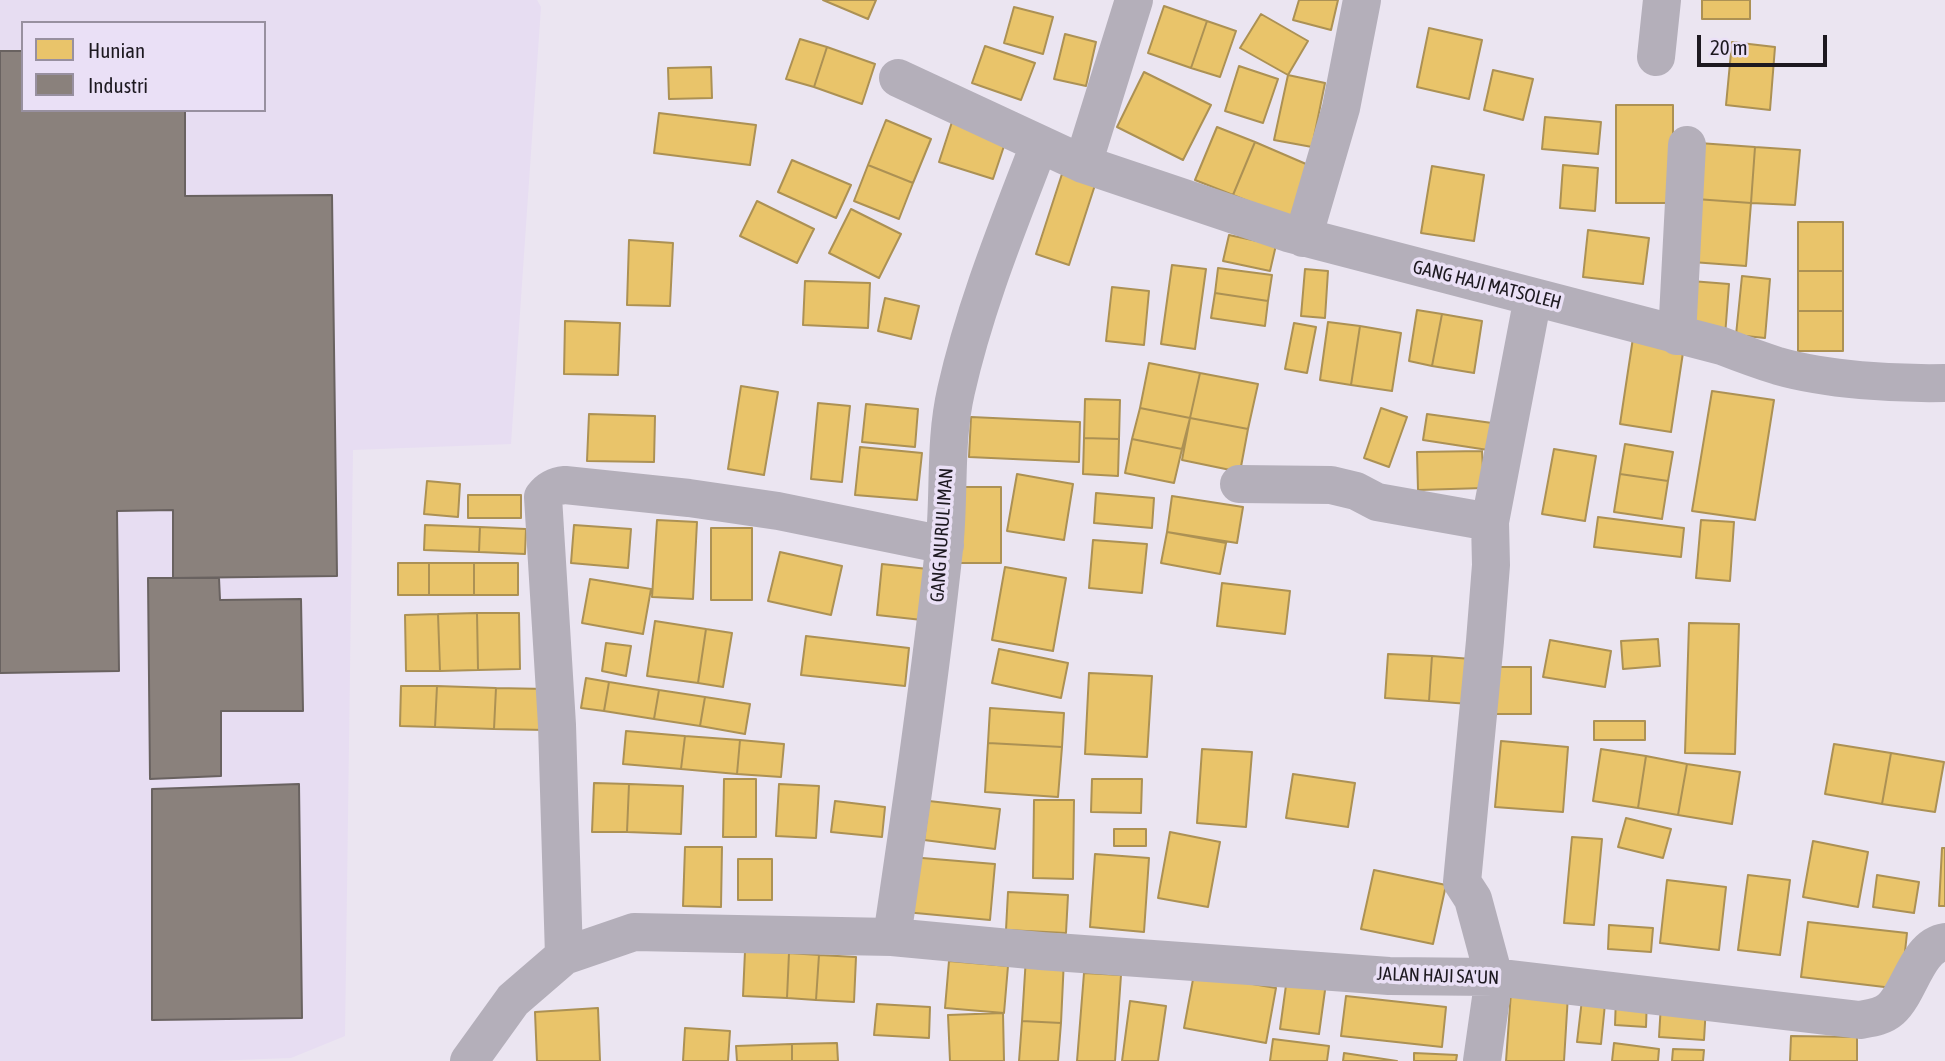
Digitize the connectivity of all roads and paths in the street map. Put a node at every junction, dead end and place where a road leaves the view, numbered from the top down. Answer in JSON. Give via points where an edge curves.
{"nodes":[{"id":1,"x":1134,"y":0,"type":"edge"},
{"id":2,"x":1362,"y":0,"type":"edge"},
{"id":3,"x":1662,"y":0,"type":"edge"},
{"id":4,"x":1656,"y":57,"type":"dead end"},
{"id":5,"x":898,"y":78,"type":"dead end"},
{"id":6,"x":1039,"y":145,"type":"junction"},
{"id":7,"x":1686,"y":145,"type":"dead end"},
{"id":8,"x":1083,"y":164,"type":"junction"},
{"id":9,"x":1303,"y":238,"type":"junction"},
{"id":10,"x":1533,"y":297,"type":"junction"},
{"id":11,"x":1677,"y":336,"type":"junction"},
{"id":12,"x":1945,"y":383,"type":"edge"},
{"id":13,"x":1239,"y":484,"type":"dead end"},
{"id":14,"x":1490,"y":522,"type":"junction"},
{"id":15,"x":945,"y":545,"type":"junction"},
{"id":16,"x":892,"y":937,"type":"junction"},
{"id":17,"x":1945,"y":942,"type":"edge"},
{"id":18,"x":564,"y":956,"type":"junction"},
{"id":19,"x":1494,"y":977,"type":"junction"},
{"id":20,"x":469,"y":1061,"type":"edge"},
{"id":21,"x":1482,"y":1061,"type":"edge"}],
"edges":[{"from":1,"to":8,"type":"street"},
{"from":2,"to":9,"type":"street","via":[[1341,108]]},
{"from":3,"to":4,"type":"street"},
{"from":5,"to":6,"type":"street","name":"GANG HAJI MATSOLEH"},
{"from":6,"to":8,"type":"street","name":"GANG HAJI MATSOLEH"},
{"from":6,"to":15,"type":"street","name":"GANG NURUL IMAN","via":[[982,300],[956,391],[947,442]]},
{"from":7,"to":11,"type":"street"},
{"from":8,"to":9,"type":"street","name":"GANG HAJI MATSOLEH"},
{"from":9,"to":10,"type":"street","name":"GANG HAJI MATSOLEH"},
{"from":10,"to":11,"type":"street","name":"GANG HAJI MATSOLEH"},
{"from":10,"to":14,"type":"street"},
{"from":11,"to":12,"type":"street","name":"GANG HAJI MATSOLEH","via":[[1815,374]]},
{"from":13,"to":14,"type":"street","via":[[1331,485],[1377,502]]},
{"from":14,"to":19,"type":"street","via":[[1491,565],[1462,882],[1473,899]]},
{"from":15,"to":16,"type":"street","name":"GANG NURUL IMAN"},
{"from":15,"to":18,"type":"street","via":[[689,498],[565,485],[548,491],[543,509],[557,725]]},
{"from":16,"to":18,"type":"street","name":"JALAN HAJI SA'UN","via":[[634,932]]},
{"from":16,"to":19,"type":"street","name":"JALAN HAJI SA'UN","via":[[1389,976]]},
{"from":17,"to":19,"type":"street","name":"JALAN HAJI SA'UN","via":[[1931,947],[1892,1008],[1860,1020]]},
{"from":18,"to":20,"type":"street","via":[[513,1000]]},
{"from":19,"to":21,"type":"street"}]}
